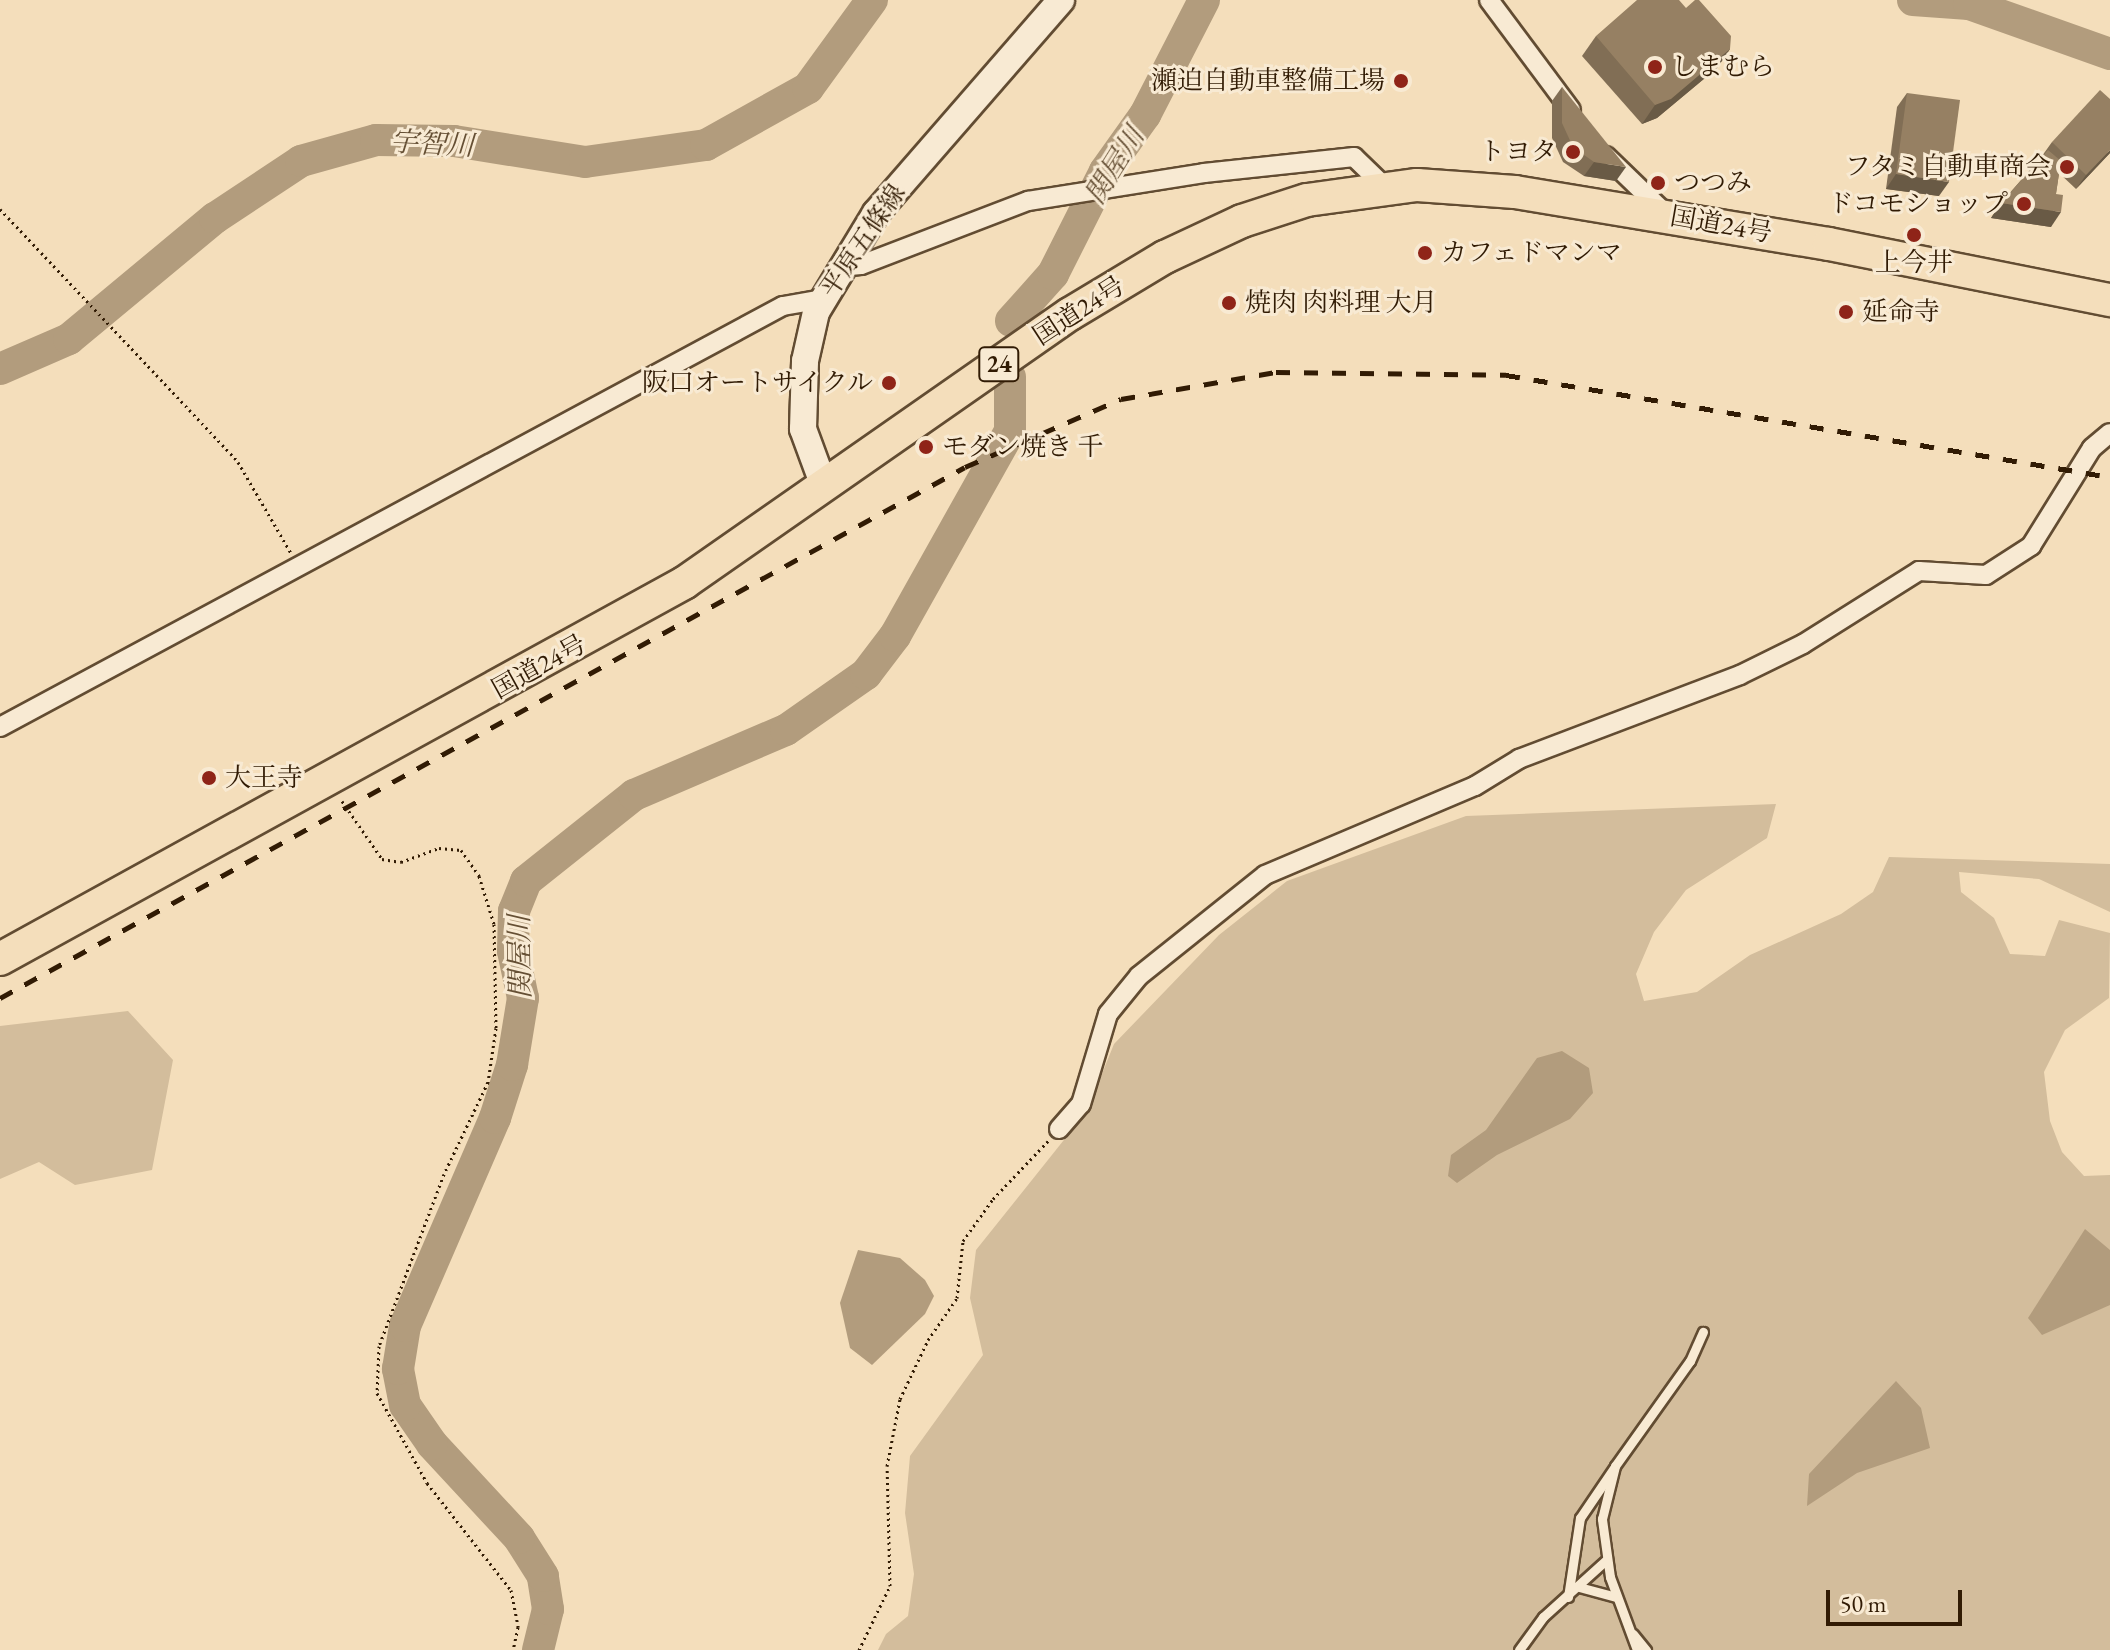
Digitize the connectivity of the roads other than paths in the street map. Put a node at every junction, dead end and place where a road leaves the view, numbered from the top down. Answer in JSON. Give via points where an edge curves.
{"nodes":[{"id":1,"x":1061,"y":0,"type":"edge"},
{"id":2,"x":1489,"y":0,"type":"edge"},
{"id":3,"x":1386,"y":188,"type":"junction"},
{"id":4,"x":1669,"y":217,"type":"junction"},
{"id":5,"x":839,"y":267,"type":"junction"},
{"id":6,"x":822,"y":299,"type":"junction"},
{"id":7,"x":2110,"y":300,"type":"edge"},
{"id":8,"x":2110,"y":433,"type":"edge"},
{"id":9,"x":824,"y":486,"type":"junction"},
{"id":10,"x":0,"y":727,"type":"edge"},
{"id":11,"x":0,"y":959,"type":"edge"},
{"id":12,"x":1059,"y":1129,"type":"road end"},
{"id":13,"x":1703,"y":1332,"type":"dead end"},
{"id":14,"x":1615,"y":1466,"type":"junction"},
{"id":15,"x":1606,"y":1560,"type":"junction"},
{"id":16,"x":1579,"y":1587,"type":"junction"},
{"id":17,"x":1568,"y":1597,"type":"junction"},
{"id":18,"x":1617,"y":1597,"type":"junction"},
{"id":19,"x":1625,"y":1626,"type":"junction"},
{"id":20,"x":1519,"y":1650,"type":"edge"},
{"id":21,"x":1637,"y":1650,"type":"edge"},
{"id":22,"x":1646,"y":1650,"type":"edge"}],
"edges":[{"from":1,"to":5,"type":"main road","name":"平原五條線","via":[[876,213]]},
{"from":2,"to":4,"type":"street","via":[[1618,172]]},
{"from":3,"to":4,"type":"highway","name":"国道24号","number":"24","via":[[1515,192]]},
{"from":3,"to":5,"type":"street","via":[[1354,157],[1204,173],[1028,201],[861,265]]},
{"from":3,"to":9,"type":"highway","name":"国道24号","number":"24","via":[[1307,200],[1242,221],[1165,257],[1070,314]]},
{"from":4,"to":7,"type":"highway","name":"国道24号","number":"24","via":[[2034,281]]},
{"from":5,"to":6,"type":"main road","name":"平原五條線"},
{"from":6,"to":9,"type":"main road","name":"平原五條線","via":[[805,361],[802,397],[810,457]]},
{"from":6,"to":10,"type":"street","via":[[783,306]]},
{"from":8,"to":12,"type":"street","via":[[2092,448],[2031,546],[1986,575],[1919,571],[1803,644],[1740,675],[1519,759],[1475,786],[1265,875],[1139,976],[1108,1014],[1081,1104]]},
{"from":9,"to":11,"type":"highway","name":"国道24号","number":"24","via":[[684,583]]},
{"from":13,"to":14,"type":"lane","via":[[1690,1361]]},
{"from":14,"to":15,"type":"lane","via":[[1602,1519]]},
{"from":14,"to":17,"type":"lane","via":[[1580,1518]]},
{"from":15,"to":16,"type":"lane"},
{"from":15,"to":18,"type":"lane"},
{"from":16,"to":17,"type":"lane"},
{"from":16,"to":18,"type":"lane"},
{"from":17,"to":20,"type":"lane","via":[[1543,1617]]},
{"from":18,"to":19,"type":"lane"},
{"from":19,"to":21,"type":"lane"},
{"from":19,"to":22,"type":"lane"}]}
